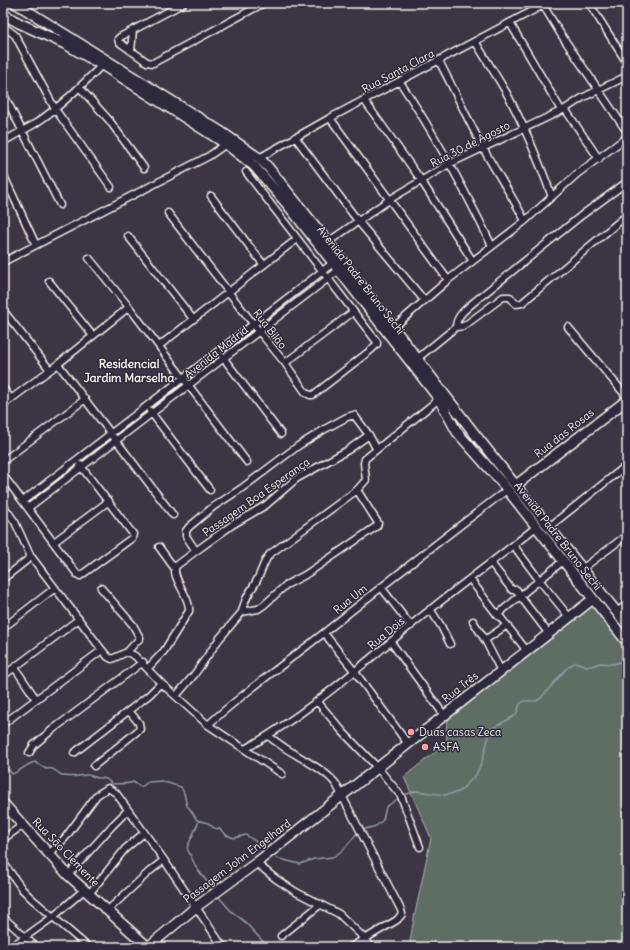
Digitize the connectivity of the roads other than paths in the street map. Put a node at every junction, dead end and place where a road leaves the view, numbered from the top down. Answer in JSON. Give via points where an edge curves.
{"nodes":[{"id":1,"x":15,"y":3,"type":"edge"},
{"id":2,"x":184,"y":3,"type":"edge"},
{"id":3,"x":264,"y":3,"type":"edge"},
{"id":4,"x":589,"y":3,"type":"edge"},
{"id":5,"x":545,"y":4,"type":"edge"},
{"id":6,"x":5,"y":16,"type":"edge"},
{"id":7,"x":510,"y":23,"type":"junction"},
{"id":8,"x":3,"y":26,"type":"edge"},
{"id":9,"x":133,"y":30,"type":"junction"},
{"id":10,"x":475,"y":41,"type":"junction"},
{"id":11,"x":131,"y":51,"type":"junction"},
{"id":12,"x":438,"y":61,"type":"junction"},
{"id":13,"x":627,"y":63,"type":"edge"},
{"id":14,"x":102,"y":65,"type":"junction"},
{"id":15,"x":627,"y":76,"type":"edge"},
{"id":16,"x":400,"y":82,"type":"junction"},
{"id":17,"x":80,"y":88,"type":"junction"},
{"id":18,"x":599,"y":90,"type":"junction"},
{"id":19,"x":3,"y":93,"type":"edge"},
{"id":20,"x":364,"y":100,"type":"junction"},
{"id":21,"x":55,"y":109,"type":"junction"},
{"id":22,"x":563,"y":110,"type":"junction"},
{"id":23,"x":330,"y":118,"type":"junction"},
{"id":24,"x":523,"y":128,"type":"junction"},
{"id":25,"x":22,"y":131,"type":"junction"},
{"id":26,"x":627,"y":132,"type":"edge"},
{"id":27,"x":295,"y":137,"type":"junction"},
{"id":28,"x":627,"y":137,"type":"edge"},
{"id":29,"x":3,"y":142,"type":"edge"},
{"id":30,"x":226,"y":144,"type":"junction"},
{"id":31,"x":483,"y":147,"type":"junction"},
{"id":32,"x":258,"y":158,"type":"junction"},
{"id":33,"x":599,"y":159,"type":"junction"},
{"id":34,"x":449,"y":164,"type":"junction"},
{"id":35,"x":144,"y":168,"type":"dead end"},
{"id":36,"x":246,"y":172,"type":"dead end"},
{"id":37,"x":3,"y":174,"type":"edge"},
{"id":38,"x":421,"y":180,"type":"junction"},
{"id":39,"x":627,"y":182,"type":"edge"},
{"id":40,"x":111,"y":187,"type":"dead end"},
{"id":41,"x":211,"y":196,"type":"dead end"},
{"id":42,"x":552,"y":197,"type":"junction"},
{"id":43,"x":389,"y":200,"type":"junction"},
{"id":44,"x":60,"y":205,"type":"dead end"},
{"id":45,"x":168,"y":214,"type":"dead end"},
{"id":46,"x":627,"y":215,"type":"edge"},
{"id":47,"x":358,"y":221,"type":"junction"},
{"id":48,"x":525,"y":221,"type":"junction"},
{"id":49,"x":128,"y":236,"type":"dead end"},
{"id":50,"x":297,"y":239,"type":"junction"},
{"id":51,"x":328,"y":242,"type":"junction"},
{"id":52,"x":36,"y":245,"type":"junction"},
{"id":53,"x":492,"y":246,"type":"junction"},
{"id":54,"x":89,"y":258,"type":"dead end"},
{"id":55,"x":472,"y":260,"type":"junction"},
{"id":56,"x":3,"y":262,"type":"edge"},
{"id":57,"x":263,"y":264,"type":"junction"},
{"id":58,"x":336,"y":266,"type":"junction"},
{"id":59,"x":322,"y":271,"type":"junction"},
{"id":60,"x":328,"y":279,"type":"junction"},
{"id":61,"x":448,"y":280,"type":"junction"},
{"id":62,"x":49,"y":281,"type":"dead end"},
{"id":63,"x":229,"y":291,"type":"junction"},
{"id":64,"x":424,"y":300,"type":"junction"},
{"id":65,"x":129,"y":307,"type":"junction"},
{"id":66,"x":3,"y":310,"type":"edge"},
{"id":67,"x":353,"y":312,"type":"junction"},
{"id":68,"x":193,"y":319,"type":"junction"},
{"id":69,"x":254,"y":325,"type":"junction"},
{"id":70,"x":394,"y":327,"type":"junction"},
{"id":71,"x":456,"y":327,"type":"junction"},
{"id":72,"x":568,"y":327,"type":"dead end"},
{"id":73,"x":259,"y":331,"type":"junction"},
{"id":74,"x":93,"y":336,"type":"junction"},
{"id":75,"x":158,"y":346,"type":"junction"},
{"id":76,"x":219,"y":352,"type":"junction"},
{"id":77,"x":224,"y":358,"type":"junction"},
{"id":78,"x":418,"y":358,"type":"junction"},
{"id":79,"x":285,"y":363,"type":"junction"},
{"id":80,"x":58,"y":364,"type":"junction"},
{"id":81,"x":50,"y":370,"type":"junction"},
{"id":82,"x":183,"y":379,"type":"junction"},
{"id":83,"x":188,"y":386,"type":"junction"},
{"id":84,"x":3,"y":388,"type":"edge"},
{"id":85,"x":627,"y":398,"type":"edge"},
{"id":86,"x":11,"y":399,"type":"junction"},
{"id":87,"x":439,"y":399,"type":"junction"},
{"id":88,"x":84,"y":400,"type":"junction"},
{"id":89,"x":3,"y":405,"type":"edge"},
{"id":90,"x":147,"y":407,"type":"junction"},
{"id":91,"x":152,"y":414,"type":"junction"},
{"id":92,"x":466,"y":421,"type":"junction"},
{"id":93,"x":454,"y":427,"type":"junction"},
{"id":94,"x":474,"y":433,"type":"junction"},
{"id":95,"x":111,"y":434,"type":"junction"},
{"id":96,"x":281,"y":434,"type":"dead end"},
{"id":97,"x":369,"y":435,"type":"junction"},
{"id":98,"x":462,"y":438,"type":"junction"},
{"id":99,"x":117,"y":441,"type":"junction"},
{"id":100,"x":376,"y":448,"type":"junction"},
{"id":101,"x":77,"y":460,"type":"junction"},
{"id":102,"x":3,"y":461,"type":"edge"},
{"id":103,"x":247,"y":462,"type":"dead end"},
{"id":104,"x":627,"y":465,"type":"edge"},
{"id":105,"x":82,"y":467,"type":"junction"},
{"id":106,"x":3,"y":475,"type":"edge"},
{"id":107,"x":516,"y":485,"type":"junction"},
{"id":108,"x":210,"y":490,"type":"dead end"},
{"id":109,"x":357,"y":490,"type":"junction"},
{"id":110,"x":507,"y":490,"type":"junction"},
{"id":111,"x":23,"y":501,"type":"junction"},
{"id":112,"x":109,"y":501,"type":"junction"},
{"id":113,"x":3,"y":505,"type":"edge"},
{"id":114,"x":28,"y":508,"type":"junction"},
{"id":115,"x":173,"y":515,"type":"dead end"},
{"id":116,"x":536,"y":527,"type":"junction"},
{"id":117,"x":550,"y":527,"type":"junction"},
{"id":118,"x":627,"y":535,"type":"edge"},
{"id":119,"x":54,"y":542,"type":"junction"},
{"id":120,"x":514,"y":546,"type":"junction"},
{"id":121,"x":159,"y":547,"type":"dead end"},
{"id":122,"x":196,"y":551,"type":"junction"},
{"id":123,"x":31,"y":557,"type":"junction"},
{"id":124,"x":563,"y":561,"type":"junction"},
{"id":125,"x":491,"y":563,"type":"junction"},
{"id":126,"x":175,"y":569,"type":"junction"},
{"id":127,"x":582,"y":569,"type":"junction"},
{"id":128,"x":3,"y":579,"type":"edge"},
{"id":129,"x":470,"y":579,"type":"junction"},
{"id":130,"x":540,"y":581,"type":"junction"},
{"id":131,"x":381,"y":587,"type":"junction"},
{"id":132,"x":55,"y":588,"type":"junction"},
{"id":133,"x":101,"y":588,"type":"dead end"},
{"id":134,"x":520,"y":596,"type":"junction"},
{"id":135,"x":593,"y":599,"type":"junction"},
{"id":136,"x":627,"y":604,"type":"edge"},
{"id":137,"x":430,"y":609,"type":"junction"},
{"id":138,"x":242,"y":612,"type":"junction"},
{"id":139,"x":616,"y":612,"type":"junction"},
{"id":140,"x":498,"y":616,"type":"junction"},
{"id":141,"x":570,"y":618,"type":"junction"},
{"id":142,"x":80,"y":619,"type":"junction"},
{"id":143,"x":473,"y":621,"type":"dead end"},
{"id":144,"x":507,"y":625,"type":"junction"},
{"id":145,"x":627,"y":625,"type":"edge"},
{"id":146,"x":411,"y":626,"type":"junction"},
{"id":147,"x":3,"y":628,"type":"edge"},
{"id":148,"x":324,"y":633,"type":"junction"},
{"id":149,"x":549,"y":634,"type":"junction"},
{"id":150,"x":485,"y":640,"type":"junction"},
{"id":151,"x":391,"y":642,"type":"junction"},
{"id":152,"x":627,"y":642,"type":"edge"},
{"id":153,"x":450,"y":644,"type":"dead end"},
{"id":154,"x":102,"y":650,"type":"junction"},
{"id":155,"x":527,"y":651,"type":"junction"},
{"id":156,"x":127,"y":652,"type":"junction"},
{"id":157,"x":143,"y":662,"type":"junction"},
{"id":158,"x":15,"y":668,"type":"junction"},
{"id":159,"x":148,"y":668,"type":"junction"},
{"id":160,"x":501,"y":671,"type":"junction"},
{"id":161,"x":355,"y":672,"type":"junction"},
{"id":162,"x":3,"y":676,"type":"edge"},
{"id":163,"x":161,"y":683,"type":"junction"},
{"id":164,"x":176,"y":696,"type":"junction"},
{"id":165,"x":36,"y":699,"type":"junction"},
{"id":166,"x":317,"y":701,"type":"junction"},
{"id":167,"x":128,"y":711,"type":"junction"},
{"id":168,"x":444,"y":715,"type":"junction"},
{"id":169,"x":3,"y":724,"type":"edge"},
{"id":170,"x":208,"y":724,"type":"junction"},
{"id":171,"x":268,"y":736,"type":"junction"},
{"id":172,"x":408,"y":744,"type":"junction"},
{"id":173,"x":245,"y":749,"type":"junction"},
{"id":174,"x":29,"y":753,"type":"dead end"},
{"id":175,"x":74,"y":753,"type":"dead end"},
{"id":176,"x":94,"y":766,"type":"dead end"},
{"id":177,"x":378,"y":768,"type":"junction"},
{"id":178,"x":282,"y":774,"type":"dead end"},
{"id":179,"x":343,"y":795,"type":"junction"},
{"id":180,"x":3,"y":803,"type":"edge"},
{"id":181,"x":128,"y":810,"type":"junction"},
{"id":182,"x":23,"y":825,"type":"junction"},
{"id":183,"x":144,"y":833,"type":"junction"},
{"id":184,"x":3,"y":839,"type":"edge"},
{"id":185,"x":420,"y":847,"type":"dead end"},
{"id":186,"x":49,"y":854,"type":"junction"},
{"id":187,"x":164,"y":860,"type":"junction"},
{"id":188,"x":3,"y":862,"type":"edge"},
{"id":189,"x":256,"y":863,"type":"junction"},
{"id":190,"x":68,"y":875,"type":"junction"},
{"id":191,"x":86,"y":892,"type":"junction"},
{"id":192,"x":321,"y":904,"type":"junction"},
{"id":193,"x":196,"y":907,"type":"junction"},
{"id":194,"x":108,"y":910,"type":"junction"},
{"id":195,"x":3,"y":917,"type":"edge"},
{"id":196,"x":53,"y":917,"type":"junction"},
{"id":197,"x":25,"y":936,"type":"junction"},
{"id":198,"x":281,"y":936,"type":"dead end"},
{"id":199,"x":364,"y":938,"type":"junction"},
{"id":200,"x":11,"y":947,"type":"edge"},
{"id":201,"x":36,"y":947,"type":"edge"},
{"id":202,"x":88,"y":947,"type":"edge"},
{"id":203,"x":148,"y":947,"type":"edge"},
{"id":204,"x":224,"y":947,"type":"edge"},
{"id":205,"x":351,"y":947,"type":"edge"},
{"id":206,"x":370,"y":947,"type":"edge"}],
"edges":[{"from":1,"to":6,"type":"main road"},
{"from":1,"to":32,"type":"main road","name":"Avenida Padre Bruno Sechi"},
{"from":2,"to":9,"type":"street"},
{"from":3,"to":11,"type":"street","via":[[153,63]]},
{"from":4,"to":13,"type":"street"},
{"from":5,"to":7,"type":"street","name":"Rua Santa Clara"},
{"from":5,"to":18,"type":"street","via":[[560,33]]},
{"from":6,"to":14,"type":"main road","name":"Avenida Padre Bruno Sechi","via":[[67,45]]},
{"from":7,"to":10,"type":"street","name":"Rua Santa Clara"},
{"from":7,"to":22,"type":"street"},
{"from":8,"to":21,"type":"street","via":[[15,35]]},
{"from":9,"to":11,"type":"street"},
{"from":9,"to":11,"type":"street","via":[[118,39]]},
{"from":10,"to":12,"type":"street","name":"Rua Santa Clara"},
{"from":10,"to":24,"type":"street","via":[[506,92]]},
{"from":12,"to":16,"type":"street","name":"Rua Santa Clara"},
{"from":12,"to":31,"type":"street"},
{"from":14,"to":17,"type":"street"},
{"from":14,"to":30,"type":"main road","name":"Avenida Padre Bruno Sechi"},
{"from":15,"to":18,"type":"street","name":"Rua 30 de Agosto"},
{"from":16,"to":20,"type":"street","name":"Rua Santa Clara"},
{"from":16,"to":34,"type":"street"},
{"from":17,"to":21,"type":"street"},
{"from":17,"to":35,"type":"street","via":[[109,120]]},
{"from":18,"to":22,"type":"street","name":"Rua 30 de Agosto"},
{"from":18,"to":26,"type":"street"},
{"from":19,"to":25,"type":"street"},
{"from":20,"to":23,"type":"street","name":"Rua Santa Clara"},
{"from":20,"to":38,"type":"street"},
{"from":21,"to":25,"type":"street"},
{"from":21,"to":40,"type":"street"},
{"from":22,"to":24,"type":"street","name":"Rua 30 de Agosto"},
{"from":22,"to":33,"type":"street"},
{"from":23,"to":27,"type":"street","name":"Rua Santa Clara"},
{"from":23,"to":43,"type":"street"},
{"from":24,"to":31,"type":"street","name":"Rua 30 de Agosto"},
{"from":24,"to":42,"type":"street"},
{"from":25,"to":29,"type":"street"},
{"from":25,"to":44,"type":"street"},
{"from":27,"to":32,"type":"street","name":"Rua Santa Clara"},
{"from":27,"to":47,"type":"street"},
{"from":28,"to":33,"type":"street"},
{"from":30,"to":52,"type":"street","via":[[209,156]]},
{"from":30,"to":58,"type":"main road","name":"Avenida Padre Bruno Sechi","via":[[256,168]]},
{"from":31,"to":34,"type":"street","name":"Rua 30 de Agosto"},
{"from":31,"to":48,"type":"street"},
{"from":32,"to":51,"type":"main road","name":"Avenida Padre Bruno Sechi","via":[[273,172]]},
{"from":33,"to":42,"type":"street","via":[[577,174]]},
{"from":34,"to":38,"type":"street","name":"Rua 30 de Agosto"},
{"from":34,"to":53,"type":"street"},
{"from":36,"to":50,"type":"street"},
{"from":37,"to":52,"type":"street"},
{"from":38,"to":43,"type":"street","name":"Rua 30 de Agosto"},
{"from":38,"to":55,"type":"street"},
{"from":39,"to":71,"type":"street","via":[[474,302],[460,314]]},
{"from":41,"to":57,"type":"street"},
{"from":42,"to":48,"type":"street"},
{"from":43,"to":47,"type":"street","name":"Rua 30 de Agosto"},
{"from":43,"to":61,"type":"street"},
{"from":45,"to":63,"type":"street","name":"Rua Bilão"},
{"from":46,"to":71,"type":"street","via":[[522,302],[516,304],[510,297],[503,297],[464,326]]},
{"from":47,"to":51,"type":"street","name":"Rua 30 de Agosto"},
{"from":47,"to":64,"type":"street"},
{"from":48,"to":53,"type":"street"},
{"from":49,"to":68,"type":"street"},
{"from":50,"to":57,"type":"street"},
{"from":50,"to":59,"type":"street"},
{"from":51,"to":70,"type":"main road","name":"Avenida Padre Bruno Sechi"},
{"from":52,"to":56,"type":"street"},
{"from":53,"to":55,"type":"street"},
{"from":54,"to":65,"type":"street"},
{"from":55,"to":61,"type":"street"},
{"from":57,"to":63,"type":"street"},
{"from":58,"to":59,"type":"street","name":"Avenida Madrid"},
{"from":58,"to":60,"type":"street","name":"Avenida Madrid"},
{"from":58,"to":87,"type":"main road","name":"Avenida Padre Bruno Sechi"},
{"from":59,"to":60,"type":"street"},
{"from":59,"to":69,"type":"street","name":"Avenida Madrid"},
{"from":60,"to":67,"type":"street"},
{"from":60,"to":73,"type":"street","name":"Avenida Madrid"},
{"from":61,"to":64,"type":"street"},
{"from":62,"to":74,"type":"street"},
{"from":63,"to":68,"type":"street"},
{"from":63,"to":69,"type":"street","name":"Rua Bilão"},
{"from":64,"to":70,"type":"street"},
{"from":65,"to":74,"type":"street"},
{"from":65,"to":75,"type":"street"},
{"from":66,"to":81,"type":"street"},
{"from":67,"to":79,"type":"street"},
{"from":67,"to":79,"type":"street","name":"Rua Bilão","via":[[377,344],[313,395],[306,393]]},
{"from":68,"to":75,"type":"street"},
{"from":69,"to":73,"type":"street","name":"Rua Bilão"},
{"from":69,"to":76,"type":"street","name":"Avenida Madrid"},
{"from":70,"to":78,"type":"main road","name":"Avenida Padre Bruno Sechi"},
{"from":71,"to":78,"type":"street"},
{"from":72,"to":85,"type":"street"},
{"from":73,"to":77,"type":"street","name":"Avenida Madrid"},
{"from":73,"to":79,"type":"street","name":"Rua Bilão"},
{"from":74,"to":80,"type":"street"},
{"from":75,"to":82,"type":"street"},
{"from":76,"to":77,"type":"street"},
{"from":76,"to":82,"type":"street","name":"Avenida Madrid"},
{"from":77,"to":83,"type":"street","name":"Avenida Madrid"},
{"from":77,"to":96,"type":"street"},
{"from":78,"to":92,"type":"main road","name":"Avenida Padre Bruno Sechi"},
{"from":80,"to":81,"type":"street"},
{"from":80,"to":88,"type":"street"},
{"from":81,"to":86,"type":"street"},
{"from":82,"to":83,"type":"street"},
{"from":82,"to":90,"type":"street","name":"Avenida Madrid"},
{"from":83,"to":91,"type":"street","name":"Avenida Madrid"},
{"from":83,"to":103,"type":"street"},
{"from":84,"to":86,"type":"street"},
{"from":85,"to":107,"type":"main road","name":"Rua das Rosas"},
{"from":86,"to":89,"type":"street"},
{"from":87,"to":93,"type":"main road","name":"Avenida Padre Bruno Sechi"},
{"from":87,"to":100,"type":"street"},
{"from":88,"to":95,"type":"street"},
{"from":88,"to":102,"type":"street"},
{"from":90,"to":91,"type":"street"},
{"from":90,"to":95,"type":"street","name":"Avenida Madrid"},
{"from":91,"to":99,"type":"street","name":"Avenida Madrid"},
{"from":91,"to":108,"type":"street"},
{"from":92,"to":93,"type":"main road","via":[[460,428]]},
{"from":92,"to":94,"type":"main road","name":"Avenida Padre Bruno Sechi"},
{"from":93,"to":98,"type":"main road","name":"Avenida Padre Bruno Sechi"},
{"from":94,"to":98,"type":"main road","via":[[466,432]]},
{"from":94,"to":107,"type":"main road","name":"Avenida Padre Bruno Sechi"},
{"from":95,"to":99,"type":"street"},
{"from":95,"to":101,"type":"street","name":"Avenida Madrid"},
{"from":97,"to":100,"type":"street"},
{"from":97,"to":122,"type":"street","name":"Passagem Boa Esperança","via":[[348,450],[296,479],[266,504]]},
{"from":97,"to":122,"type":"street","via":[[355,416],[349,416],[312,436],[213,507],[186,531],[186,536]]},
{"from":98,"to":110,"type":"main road","name":"Avenida Padre Bruno Sechi"},
{"from":99,"to":105,"type":"street","name":"Avenida Madrid"},
{"from":99,"to":115,"type":"street"},
{"from":100,"to":109,"type":"street","via":[[365,459],[366,480]]},
{"from":101,"to":105,"type":"street"},
{"from":101,"to":111,"type":"street","name":"Avenida Madrid"},
{"from":104,"to":117,"type":"street"},
{"from":105,"to":112,"type":"street"},
{"from":105,"to":114,"type":"street","name":"Avenida Madrid"},
{"from":106,"to":111,"type":"street"},
{"from":107,"to":117,"type":"main road","name":"Avenida Padre Bruno Sechi"},
{"from":109,"to":138,"type":"street","via":[[270,554],[246,597]]},
{"from":109,"to":138,"type":"street","via":[[378,523],[377,526],[286,585],[258,609]]},
{"from":110,"to":116,"type":"main road","name":"Avenida Padre Bruno Sechi"},
{"from":110,"to":131,"type":"street","name":"Rua Um"},
{"from":111,"to":114,"type":"street"},
{"from":112,"to":119,"type":"street"},
{"from":112,"to":119,"type":"street","via":[[133,534],[132,538],[80,576]]},
{"from":113,"to":123,"type":"street","via":[[15,522]]},
{"from":114,"to":119,"type":"street"},
{"from":116,"to":120,"type":"street","name":"Rua Dois"},
{"from":116,"to":124,"type":"main road","name":"Avenida Padre Bruno Sechi"},
{"from":117,"to":127,"type":"main road","name":"Avenida Padre Bruno Sechi"},
{"from":118,"to":127,"type":"street"},
{"from":120,"to":125,"type":"street","name":"Rua Dois"},
{"from":120,"to":130,"type":"street"},
{"from":121,"to":126,"type":"street"},
{"from":122,"to":126,"type":"street","name":"Passagem Boa Esperança"},
{"from":123,"to":128,"type":"street"},
{"from":123,"to":132,"type":"street"},
{"from":124,"to":130,"type":"street"},
{"from":124,"to":135,"type":"main road","name":"Avenida Padre Bruno Sechi"},
{"from":125,"to":129,"type":"street","name":"Rua Dois"},
{"from":125,"to":134,"type":"street","via":[[512,590],[517,590]]},
{"from":126,"to":159,"type":"street","via":[[175,575],[190,611],[164,651]]},
{"from":127,"to":139,"type":"main road","name":"Avenida Padre Bruno Sechi"},
{"from":129,"to":137,"type":"street","name":"Rua Dois"},
{"from":129,"to":140,"type":"street"},
{"from":130,"to":134,"type":"street"},
{"from":130,"to":141,"type":"street"},
{"from":131,"to":146,"type":"street"},
{"from":131,"to":148,"type":"street","name":"Rua Um"},
{"from":132,"to":142,"type":"street"},
{"from":132,"to":147,"type":"street"},
{"from":133,"to":156,"type":"street","via":[[138,632],[139,640]]},
{"from":134,"to":140,"type":"street"},
{"from":134,"to":149,"type":"street"},
{"from":135,"to":141,"type":"main road","name":"Rua Três"},
{"from":135,"to":152,"type":"main road","name":"Avenida Padre Bruno Sechi"},
{"from":136,"to":139,"type":"street"},
{"from":137,"to":146,"type":"street","name":"Rua Dois"},
{"from":137,"to":153,"type":"street"},
{"from":138,"to":164,"type":"street"},
{"from":139,"to":145,"type":"main road","name":"Avenida Padre Bruno Sechi"},
{"from":140,"to":144,"type":"street"},
{"from":141,"to":149,"type":"main road","name":"Rua Três"},
{"from":142,"to":154,"type":"street"},
{"from":142,"to":158,"type":"street"},
{"from":143,"to":150,"type":"street"},
{"from":144,"to":150,"type":"street"},
{"from":144,"to":155,"type":"street"},
{"from":146,"to":151,"type":"street","name":"Rua Dois"},
{"from":148,"to":161,"type":"street"},
{"from":148,"to":170,"type":"street","name":"Rua Um"},
{"from":149,"to":155,"type":"main road","name":"Rua Três"},
{"from":150,"to":160,"type":"street"},
{"from":151,"to":161,"type":"street","name":"Rua Dois"},
{"from":151,"to":168,"type":"street"},
{"from":154,"to":156,"type":"street","via":[[112,659]]},
{"from":154,"to":165,"type":"street"},
{"from":155,"to":160,"type":"main road","name":"Rua Três"},
{"from":156,"to":157,"type":"street"},
{"from":157,"to":159,"type":"street"},
{"from":157,"to":174,"type":"street","via":[[52,730],[34,745]]},
{"from":158,"to":162,"type":"street"},
{"from":158,"to":165,"type":"street"},
{"from":159,"to":163,"type":"street"},
{"from":160,"to":168,"type":"main road","name":"Rua Três"},
{"from":161,"to":166,"type":"street","name":"Rua Dois"},
{"from":161,"to":172,"type":"street"},
{"from":163,"to":164,"type":"street"},
{"from":163,"to":167,"type":"street"},
{"from":164,"to":170,"type":"street"},
{"from":165,"to":169,"type":"street"},
{"from":166,"to":171,"type":"street","name":"Rua Dois"},
{"from":166,"to":177,"type":"street"},
{"from":167,"to":175,"type":"street"},
{"from":167,"to":176,"type":"street","via":[[139,723],[140,729]]},
{"from":168,"to":172,"type":"main road","name":"Rua Três"},
{"from":170,"to":173,"type":"street"},
{"from":171,"to":173,"type":"street","name":"Rua Dois"},
{"from":171,"to":179,"type":"street","via":[[332,779]]},
{"from":172,"to":177,"type":"main road","name":"Rua Três"},
{"from":173,"to":178,"type":"street"},
{"from":177,"to":179,"type":"main road","name":"Rua Três"},
{"from":177,"to":185,"type":"street","via":[[401,796]]},
{"from":179,"to":189,"type":"main road","name":"Passagem John Engelhard"},
{"from":179,"to":199,"type":"street","via":[[402,914],[397,920]]},
{"from":180,"to":182,"type":"main road","name":"Rua São Clemente"},
{"from":181,"to":183,"type":"street"},
{"from":181,"to":186,"type":"street","via":[[113,790],[108,788],[97,795],[65,838]]},
{"from":181,"to":190,"type":"street"},
{"from":182,"to":184,"type":"street"},
{"from":182,"to":186,"type":"main road","name":"Rua São Clemente"},
{"from":183,"to":187,"type":"street"},
{"from":183,"to":191,"type":"street","via":[[125,849]]},
{"from":186,"to":190,"type":"main road","name":"Rua São Clemente"},
{"from":187,"to":193,"type":"street"},
{"from":187,"to":194,"type":"street"},
{"from":188,"to":196,"type":"street","via":[[26,894]]},
{"from":189,"to":192,"type":"street","via":[[296,892]]},
{"from":189,"to":193,"type":"main road","name":"Passagem John Engelhard"},
{"from":190,"to":191,"type":"main road","name":"Rua São Clemente"},
{"from":191,"to":194,"type":"main road","name":"Rua São Clemente"},
{"from":191,"to":196,"type":"street"},
{"from":192,"to":198,"type":"street"},
{"from":192,"to":199,"type":"street","via":[[339,914]]},
{"from":193,"to":203,"type":"main road","name":"Passagem John Engelhard"},
{"from":193,"to":204,"type":"street"},
{"from":194,"to":203,"type":"main road","name":"Rua São Clemente"},
{"from":195,"to":197,"type":"street"},
{"from":196,"to":197,"type":"street"},
{"from":196,"to":202,"type":"street"},
{"from":197,"to":200,"type":"street"},
{"from":197,"to":201,"type":"street"},
{"from":199,"to":205,"type":"street"},
{"from":199,"to":206,"type":"street"}]}
